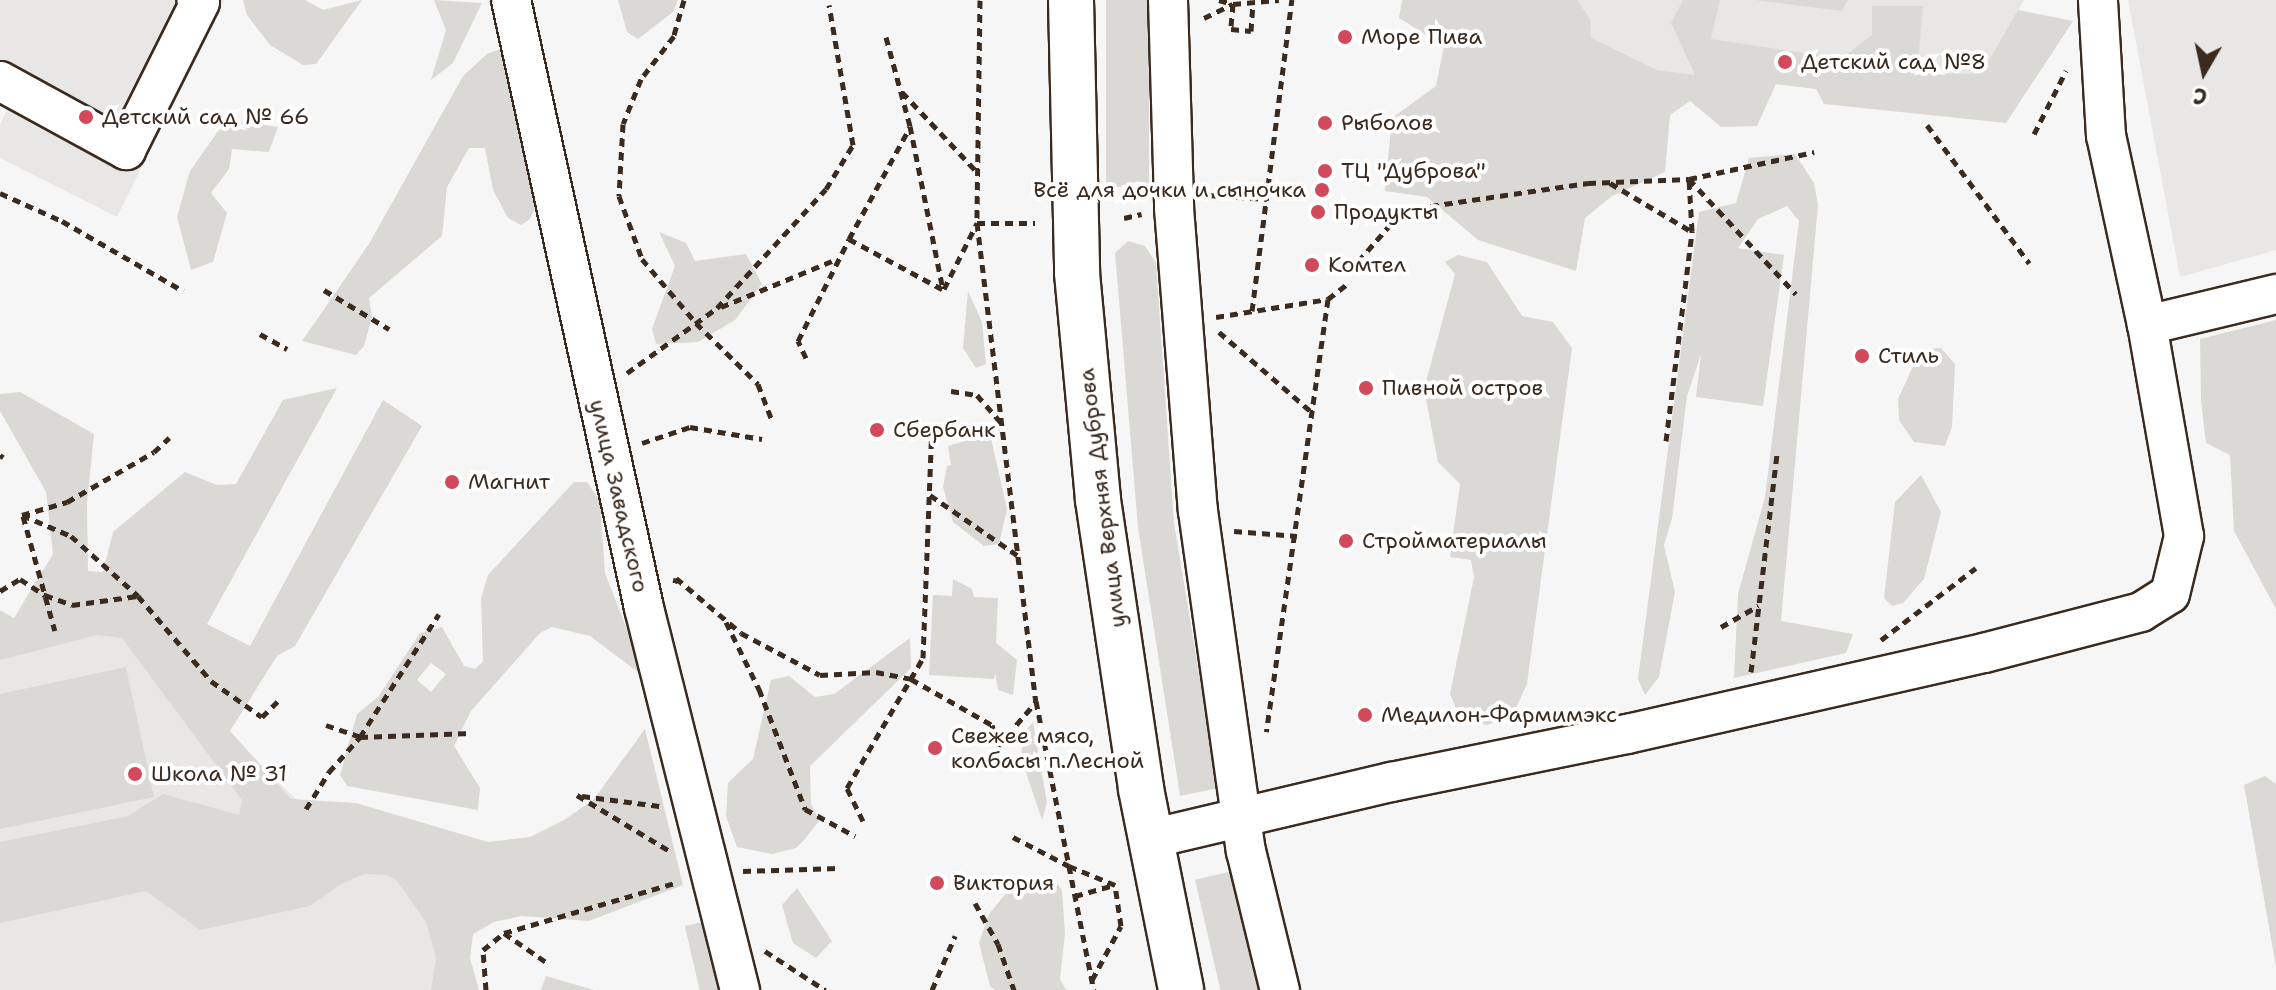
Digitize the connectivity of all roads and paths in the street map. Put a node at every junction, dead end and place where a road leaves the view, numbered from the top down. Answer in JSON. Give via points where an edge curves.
{"nodes":[{"id":1,"x":196,"y":0,"type":"edge"},
{"id":2,"x":511,"y":0,"type":"edge"},
{"id":3,"x":684,"y":0,"type":"edge"},
{"id":4,"x":980,"y":0,"type":"edge"},
{"id":5,"x":1071,"y":0,"type":"edge"},
{"id":6,"x":1219,"y":0,"type":"edge"},
{"id":7,"x":1279,"y":0,"type":"edge"},
{"id":8,"x":1292,"y":0,"type":"edge"},
{"id":9,"x":2098,"y":0,"type":"edge"},
{"id":10,"x":1233,"y":4,"type":"junction"},
{"id":11,"x":829,"y":5,"type":"dead end"},
{"id":12,"x":1253,"y":5,"type":"junction"},
{"id":13,"x":1180,"y":11,"type":"edge"},
{"id":14,"x":886,"y":37,"type":"dead end"},
{"id":15,"x":0,"y":81,"type":"edge"},
{"id":16,"x":901,"y":91,"type":"junction"},
{"id":17,"x":1927,"y":125,"type":"dead end"},
{"id":18,"x":910,"y":126,"type":"junction"},
{"id":19,"x":1814,"y":152,"type":"dead end"},
{"id":20,"x":978,"y":173,"type":"junction"},
{"id":21,"x":1689,"y":179,"type":"junction"},
{"id":22,"x":1609,"y":182,"type":"junction"},
{"id":23,"x":0,"y":193,"type":"edge"},
{"id":24,"x":1267,"y":199,"type":"junction"},
{"id":25,"x":1202,"y":200,"type":"dead end"},
{"id":26,"x":977,"y":223,"type":"junction"},
{"id":27,"x":1035,"y":223,"type":"dead end"},
{"id":28,"x":1692,"y":231,"type":"junction"},
{"id":29,"x":849,"y":239,"type":"junction"},
{"id":30,"x":838,"y":259,"type":"junction"},
{"id":31,"x":2029,"y":263,"type":"dead end"},
{"id":32,"x":1349,"y":272,"type":"dead end"},
{"id":33,"x":1347,"y":284,"type":"dead end"},
{"id":34,"x":324,"y":290,"type":"dead end"},
{"id":35,"x":943,"y":290,"type":"junction"},
{"id":36,"x":183,"y":291,"type":"dead end"},
{"id":37,"x":1796,"y":294,"type":"dead end"},
{"id":38,"x":2276,"y":294,"type":"edge"},
{"id":39,"x":1328,"y":299,"type":"junction"},
{"id":40,"x":717,"y":308,"type":"junction"},
{"id":41,"x":1252,"y":311,"type":"junction"},
{"id":42,"x":1203,"y":319,"type":"dead end"},
{"id":43,"x":696,"y":323,"type":"junction"},
{"id":44,"x":2147,"y":325,"type":"junction"},
{"id":45,"x":1214,"y":328,"type":"dead end"},
{"id":46,"x":389,"y":329,"type":"dead end"},
{"id":47,"x":260,"y":334,"type":"dead end"},
{"id":48,"x":287,"y":349,"type":"dead end"},
{"id":49,"x":806,"y":358,"type":"dead end"},
{"id":50,"x":951,"y":391,"type":"dead end"},
{"id":51,"x":596,"y":395,"type":"junction"},
{"id":52,"x":1313,"y":413,"type":"junction"},
{"id":53,"x":772,"y":420,"type":"dead end"},
{"id":54,"x":932,"y":424,"type":"dead end"},
{"id":55,"x":1002,"y":425,"type":"junction"},
{"id":56,"x":169,"y":438,"type":"dead end"},
{"id":57,"x":762,"y":439,"type":"dead end"},
{"id":58,"x":1666,"y":441,"type":"dead end"},
{"id":59,"x":610,"y":454,"type":"junction"},
{"id":60,"x":1777,"y":454,"type":"dead end"},
{"id":61,"x":929,"y":495,"type":"junction"},
{"id":62,"x":22,"y":515,"type":"junction"},
{"id":63,"x":1227,"y":530,"type":"dead end"},
{"id":64,"x":1297,"y":536,"type":"junction"},
{"id":65,"x":1018,"y":555,"type":"junction"},
{"id":66,"x":1976,"y":568,"type":"dead end"},
{"id":67,"x":676,"y":578,"type":"dead end"},
{"id":68,"x":0,"y":591,"type":"edge"},
{"id":69,"x":45,"y":595,"type":"junction"},
{"id":70,"x":138,"y":596,"type":"junction"},
{"id":71,"x":1758,"y":606,"type":"junction"},
{"id":72,"x":439,"y":614,"type":"dead end"},
{"id":73,"x":723,"y":617,"type":"junction"},
{"id":74,"x":1721,"y":627,"type":"dead end"},
{"id":75,"x":55,"y":631,"type":"dead end"},
{"id":76,"x":1875,"y":645,"type":"dead end"},
{"id":77,"x":911,"y":679,"type":"junction"},
{"id":78,"x":280,"y":699,"type":"dead end"},
{"id":79,"x":1036,"y":701,"type":"junction"},
{"id":80,"x":1746,"y":708,"type":"junction"},
{"id":81,"x":326,"y":725,"type":"dead end"},
{"id":82,"x":471,"y":733,"type":"dead end"},
{"id":83,"x":360,"y":737,"type":"junction"},
{"id":84,"x":1265,"y":739,"type":"dead end"},
{"id":85,"x":306,"y":809,"type":"dead end"},
{"id":86,"x":693,"y":810,"type":"junction"},
{"id":87,"x":1241,"y":817,"type":"junction"},
{"id":88,"x":863,"y":821,"type":"dead end"},
{"id":89,"x":855,"y":836,"type":"dead end"},
{"id":90,"x":1013,"y":837,"type":"dead end"},
{"id":91,"x":1150,"y":839,"type":"junction"},
{"id":92,"x":1069,"y":866,"type":"junction"},
{"id":93,"x":838,"y":868,"type":"dead end"},
{"id":94,"x":709,"y":874,"type":"junction"},
{"id":95,"x":1115,"y":885,"type":"junction"},
{"id":96,"x":1075,"y":896,"type":"junction"},
{"id":97,"x":975,"y":903,"type":"dead end"},
{"id":98,"x":504,"y":933,"type":"junction"},
{"id":99,"x":955,"y":936,"type":"dead end"},
{"id":100,"x":752,"y":942,"type":"dead end"},
{"id":101,"x":546,"y":962,"type":"dead end"},
{"id":102,"x":1092,"y":980,"type":"junction"},
{"id":103,"x":486,"y":990,"type":"edge"},
{"id":104,"x":740,"y":990,"type":"edge"},
{"id":105,"x":825,"y":990,"type":"edge"},
{"id":106,"x":932,"y":990,"type":"edge"},
{"id":107,"x":1014,"y":990,"type":"edge"},
{"id":108,"x":1094,"y":990,"type":"edge"},
{"id":109,"x":1181,"y":990,"type":"edge"},
{"id":110,"x":1280,"y":990,"type":"edge"}],
"edges":[{"from":1,"to":15,"type":"street","via":[[200,2],[126,150]]},
{"from":2,"to":51,"type":"street","name":"улица Завадского"},
{"from":3,"to":43,"type":"path","via":[[674,36],[641,79],[623,124],[619,196],[642,259]]},
{"from":4,"to":20,"type":"path"},
{"from":5,"to":91,"type":"main road","name":"улица Верхняя Дуброва","via":[[1077,273],[1098,500]]},
{"from":6,"to":10,"type":"path"},
{"from":7,"to":12,"type":"path"},
{"from":8,"to":24,"type":"path"},
{"from":9,"to":44,"type":"street","via":[[2106,136]]},
{"from":10,"to":12,"type":"path"},
{"from":10,"to":12,"type":"path","via":[[1231,29],[1251,31]]},
{"from":10,"to":13,"type":"path"},
{"from":11,"to":40,"type":"path","via":[[853,145],[826,189]]},
{"from":13,"to":87,"type":"street","via":[[1174,208],[1198,511]]},
{"from":14,"to":16,"type":"path"},
{"from":16,"to":18,"type":"path"},
{"from":16,"to":20,"type":"path"},
{"from":17,"to":31,"type":"path"},
{"from":18,"to":29,"type":"path"},
{"from":18,"to":35,"type":"path"},
{"from":19,"to":21,"type":"path"},
{"from":20,"to":26,"type":"path"},
{"from":21,"to":22,"type":"path"},
{"from":21,"to":28,"type":"path"},
{"from":21,"to":37,"type":"path"},
{"from":22,"to":28,"type":"path"},
{"from":22,"to":32,"type":"path","via":[[1403,210]]},
{"from":23,"to":36,"type":"path","via":[[62,221]]},
{"from":24,"to":25,"type":"path","via":[[1210,194]]},
{"from":24,"to":41,"type":"path"},
{"from":26,"to":27,"type":"path"},
{"from":26,"to":35,"type":"path"},
{"from":26,"to":55,"type":"path"},
{"from":28,"to":58,"type":"path"},
{"from":29,"to":30,"type":"path"},
{"from":29,"to":35,"type":"path"},
{"from":30,"to":40,"type":"path"},
{"from":30,"to":49,"type":"path","via":[[798,341]]},
{"from":33,"to":39,"type":"path"},
{"from":34,"to":46,"type":"path"},
{"from":38,"to":44,"type":"street"},
{"from":39,"to":41,"type":"path"},
{"from":39,"to":52,"type":"path"},
{"from":40,"to":43,"type":"path"},
{"from":41,"to":42,"type":"path"},
{"from":43,"to":51,"type":"path"},
{"from":43,"to":53,"type":"path","via":[[758,384]]},
{"from":44,"to":80,"type":"street","via":[[2184,536],[2170,594],[2141,612]]},
{"from":45,"to":52,"type":"path"},
{"from":47,"to":48,"type":"path"},
{"from":50,"to":55,"type":"path","via":[[977,395]]},
{"from":51,"to":59,"type":"street","name":"улица Завадского"},
{"from":52,"to":64,"type":"path"},
{"from":54,"to":61,"type":"path"},
{"from":55,"to":65,"type":"path"},
{"from":56,"to":62,"type":"path","via":[[67,502]]},
{"from":57,"to":59,"type":"path","via":[[690,427]]},
{"from":59,"to":86,"type":"street","name":"улица Завадского"},
{"from":60,"to":71,"type":"path"},
{"from":61,"to":65,"type":"path"},
{"from":61,"to":77,"type":"path","via":[[923,658]]},
{"from":62,"to":69,"type":"path"},
{"from":62,"to":70,"type":"path","via":[[71,536]]},
{"from":63,"to":64,"type":"path"},
{"from":64,"to":84,"type":"path"},
{"from":65,"to":79,"type":"path"},
{"from":66,"to":76,"type":"path"},
{"from":67,"to":73,"type":"path"},
{"from":68,"to":69,"type":"path","via":[[20,579]]},
{"from":69,"to":70,"type":"path","via":[[72,605]]},
{"from":69,"to":75,"type":"path"},
{"from":70,"to":78,"type":"path","via":[[211,681],[262,717]]},
{"from":71,"to":74,"type":"path"},
{"from":71,"to":80,"type":"path"},
{"from":72,"to":83,"type":"path"},
{"from":73,"to":77,"type":"path","via":[[741,633],[820,675],[876,672]]},
{"from":73,"to":89,"type":"path","via":[[759,689],[805,809]]},
{"from":77,"to":79,"type":"path","via":[[992,725],[998,746]]},
{"from":77,"to":88,"type":"path","via":[[847,788]]},
{"from":79,"to":92,"type":"path"},
{"from":80,"to":87,"type":"street"},
{"from":81,"to":83,"type":"path"},
{"from":82,"to":83,"type":"path"},
{"from":83,"to":85,"type":"path"},
{"from":86,"to":94,"type":"street","name":"улица Завадского"},
{"from":86,"to":94,"type":"path","via":[[577,795]]},
{"from":87,"to":91,"type":"street"},
{"from":87,"to":110,"type":"street"},
{"from":90,"to":92,"type":"path"},
{"from":91,"to":109,"type":"main road","name":"улица Верхняя Дуброва"},
{"from":92,"to":95,"type":"path"},
{"from":92,"to":96,"type":"path"},
{"from":93,"to":94,"type":"path"},
{"from":94,"to":98,"type":"path"},
{"from":94,"to":104,"type":"street","name":"улица Завадского"},
{"from":95,"to":96,"type":"path"},
{"from":95,"to":102,"type":"path","via":[[1121,926]]},
{"from":96,"to":102,"type":"path"},
{"from":97,"to":107,"type":"path","via":[[998,944]]},
{"from":98,"to":101,"type":"path"},
{"from":98,"to":103,"type":"path","via":[[483,950]]},
{"from":99,"to":106,"type":"path"},
{"from":100,"to":105,"type":"path"},
{"from":102,"to":108,"type":"path"}]}
